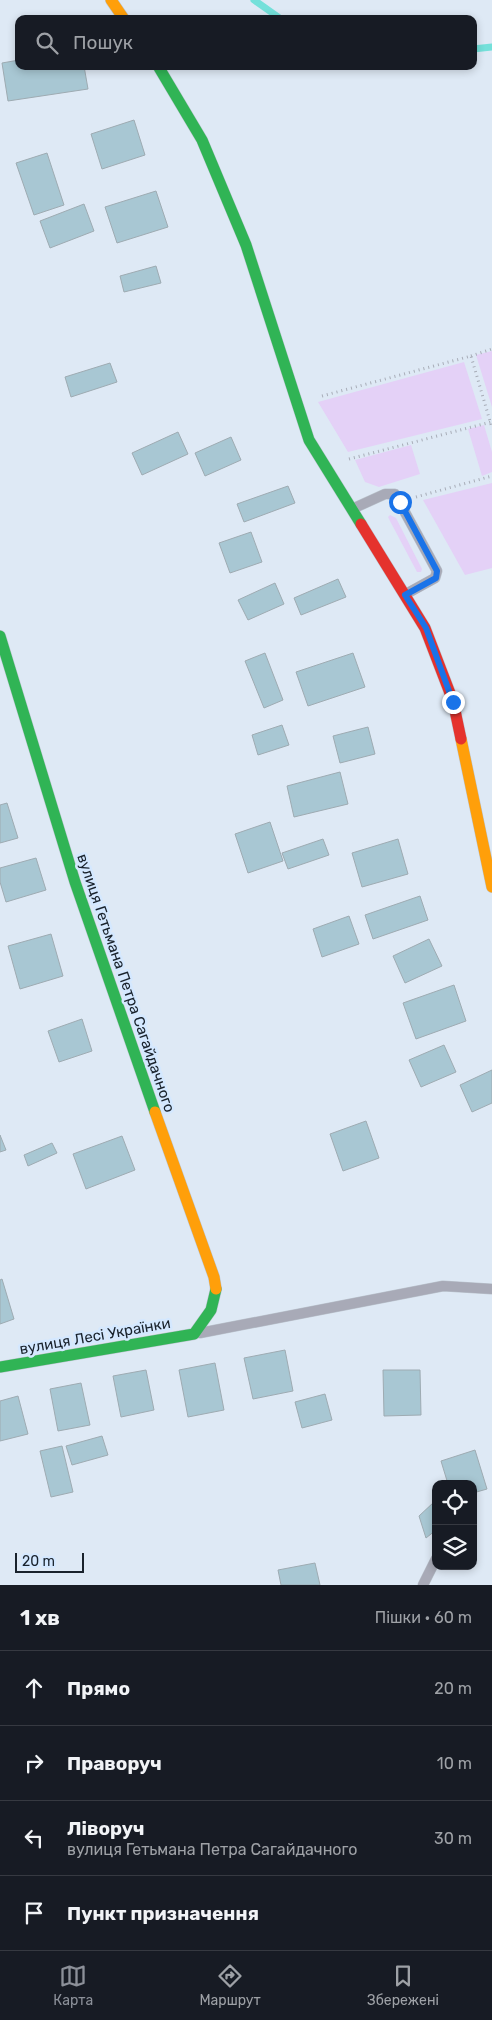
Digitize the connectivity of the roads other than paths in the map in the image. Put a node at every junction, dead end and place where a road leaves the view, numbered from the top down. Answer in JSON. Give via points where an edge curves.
{"nodes":[{"id":1,"x":111,"y":0,"type":"edge"},
{"id":2,"x":121,"y":15,"type":"edge"},
{"id":3,"x":160,"y":70,"type":"edge"},
{"id":4,"x":352,"y":509,"type":"junction"},
{"id":5,"x":405,"y":595,"type":"junction"},
{"id":6,"x":0,"y":636,"type":"edge"},
{"id":7,"x":492,"y":887,"type":"edge"},
{"id":8,"x":492,"y":1289,"type":"edge"},
{"id":9,"x":194,"y":1334,"type":"junction"},
{"id":10,"x":0,"y":1368,"type":"edge"},
{"id":11,"x":432,"y":1566,"type":"edge"},
{"id":12,"x":423,"y":1585,"type":"edge"}],
"edges":[{"from":1,"to":2,"type":"street"},
{"from":3,"to":4,"type":"street","via":[[202,140],[246,245],[309,440]]},
{"from":4,"to":5,"type":"street"},
{"from":4,"to":5,"type":"lane","via":[[390,493],[396,494],[437,571],[436,578]]},
{"from":5,"to":7,"type":"street","via":[[426,628],[453,702]]},
{"from":6,"to":9,"type":"street","name":"вулиця Гетьмана Петра Сагайдачного","via":[[75,882],[214,1277],[216,1292],[212,1310]]},
{"from":8,"to":9,"type":"lane","via":[[443,1286]]},
{"from":9,"to":10,"type":"street","name":"вулиця Лесі Українки"},
{"from":11,"to":12,"type":"lane"}]}
